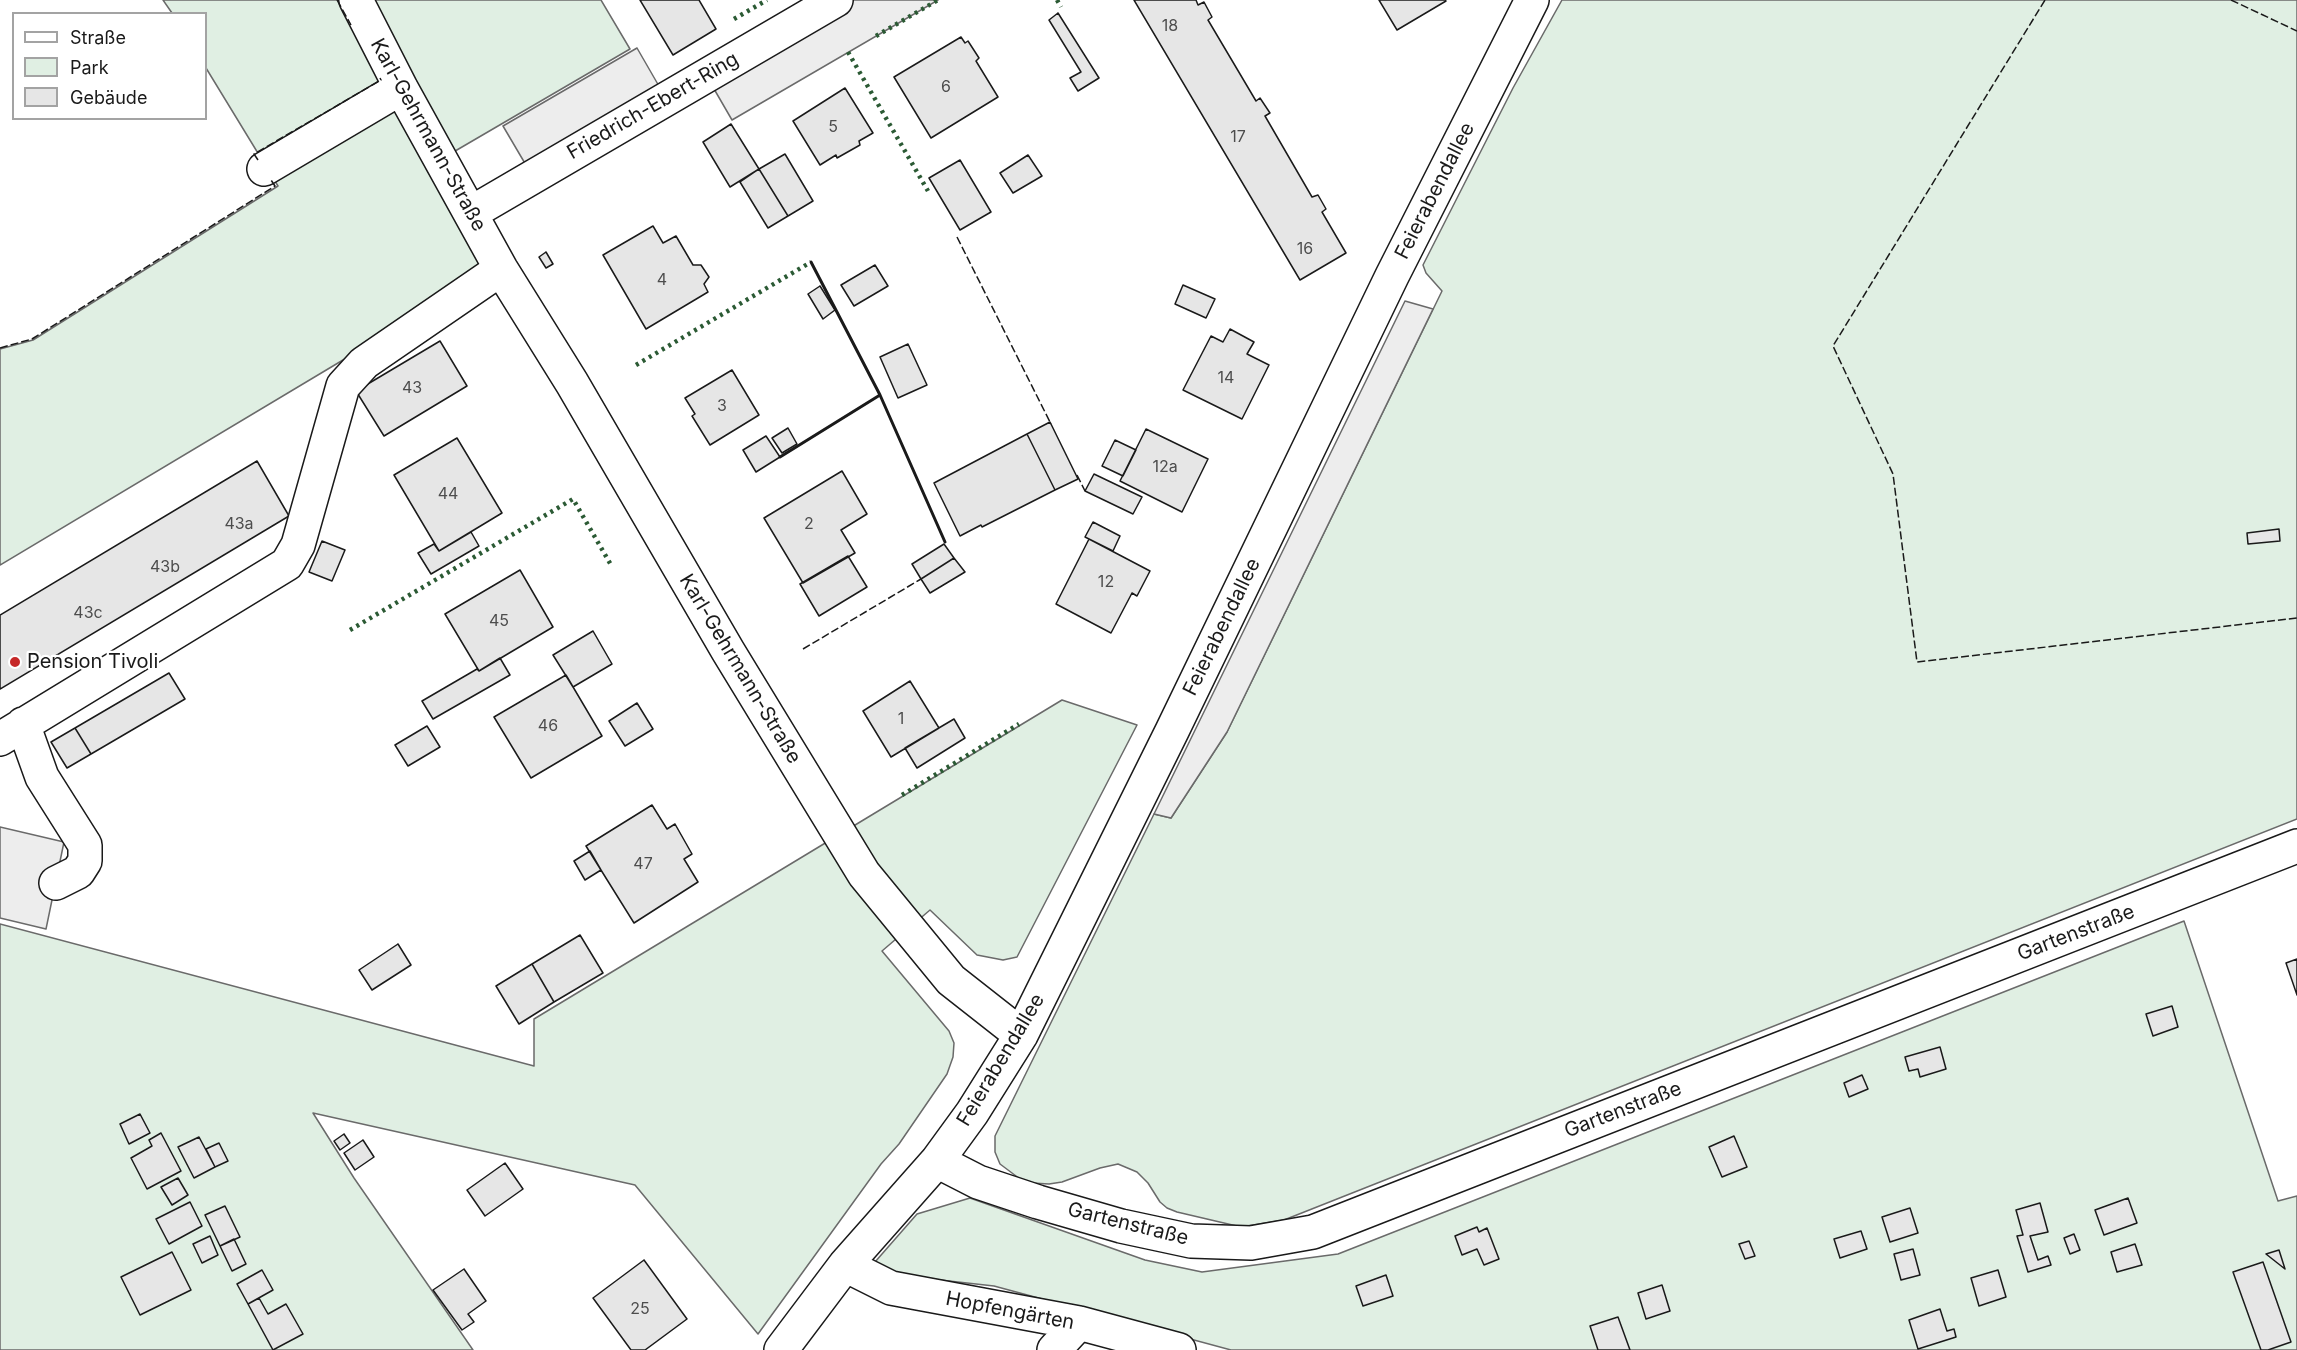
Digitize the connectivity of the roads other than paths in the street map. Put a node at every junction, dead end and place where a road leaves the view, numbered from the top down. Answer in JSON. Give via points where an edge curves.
{"nodes":[{"id":1,"x":356,"y":0,"type":"edge"},
{"id":2,"x":836,"y":0,"type":"edge"},
{"id":3,"x":1532,"y":0,"type":"edge"},
{"id":4,"x":400,"y":88,"type":"junction"},
{"id":5,"x":264,"y":169,"type":"dead end"},
{"id":6,"x":471,"y":213,"type":"junction"},
{"id":7,"x":501,"y":269,"type":"junction"},
{"id":8,"x":12,"y":732,"type":"edge"},
{"id":9,"x":2297,"y":846,"type":"edge"},
{"id":10,"x":56,"y":883,"type":"dead end"},
{"id":11,"x":1021,"y":1035,"type":"junction"},
{"id":12,"x":937,"y":1161,"type":"junction"},
{"id":13,"x":845,"y":1265,"type":"junction"},
{"id":14,"x":1078,"y":1323,"type":"junction"},
{"id":15,"x":781,"y":1350,"type":"edge"},
{"id":16,"x":1054,"y":1350,"type":"edge"},
{"id":17,"x":1179,"y":1350,"type":"edge"}],
"edges":[{"from":1,"to":4,"type":"street","name":"Karl-Gehrmann-Straße"},
{"from":2,"to":6,"type":"street","name":"Friedrich-Ebert-Ring"},
{"from":3,"to":11,"type":"street","name":"Feierabendallee","via":[[1397,266]]},
{"from":4,"to":5,"type":"street"},
{"from":4,"to":6,"type":"street","name":"Karl-Gehrmann-Straße"},
{"from":6,"to":7,"type":"street","name":"Karl-Gehrmann-Straße"},
{"from":7,"to":8,"type":"street","via":[[364,363],[343,386],[298,544],[287,564]]},
{"from":7,"to":11,"type":"street","name":"Karl-Gehrmann-Straße","via":[[864,874],[951,980]]},
{"from":8,"to":10,"type":"street","via":[[85,845],[85,861],[78,872]]},
{"from":9,"to":12,"type":"street","name":"Gartenstraße","via":[[1313,1232],[1251,1243],[1191,1241],[1121,1226],[1028,1198],[978,1182]]},
{"from":11,"to":12,"type":"street","name":"Feierabendallee"},
{"from":12,"to":13,"type":"street","name":"Feierabendallee"},
{"from":13,"to":14,"type":"street","name":"Hopfengärten","via":[[891,1287]]},
{"from":13,"to":15,"type":"street","name":"Feierabendallee"},
{"from":14,"to":16,"type":"street"},
{"from":14,"to":17,"type":"street","name":"Hopfengärten"}]}
